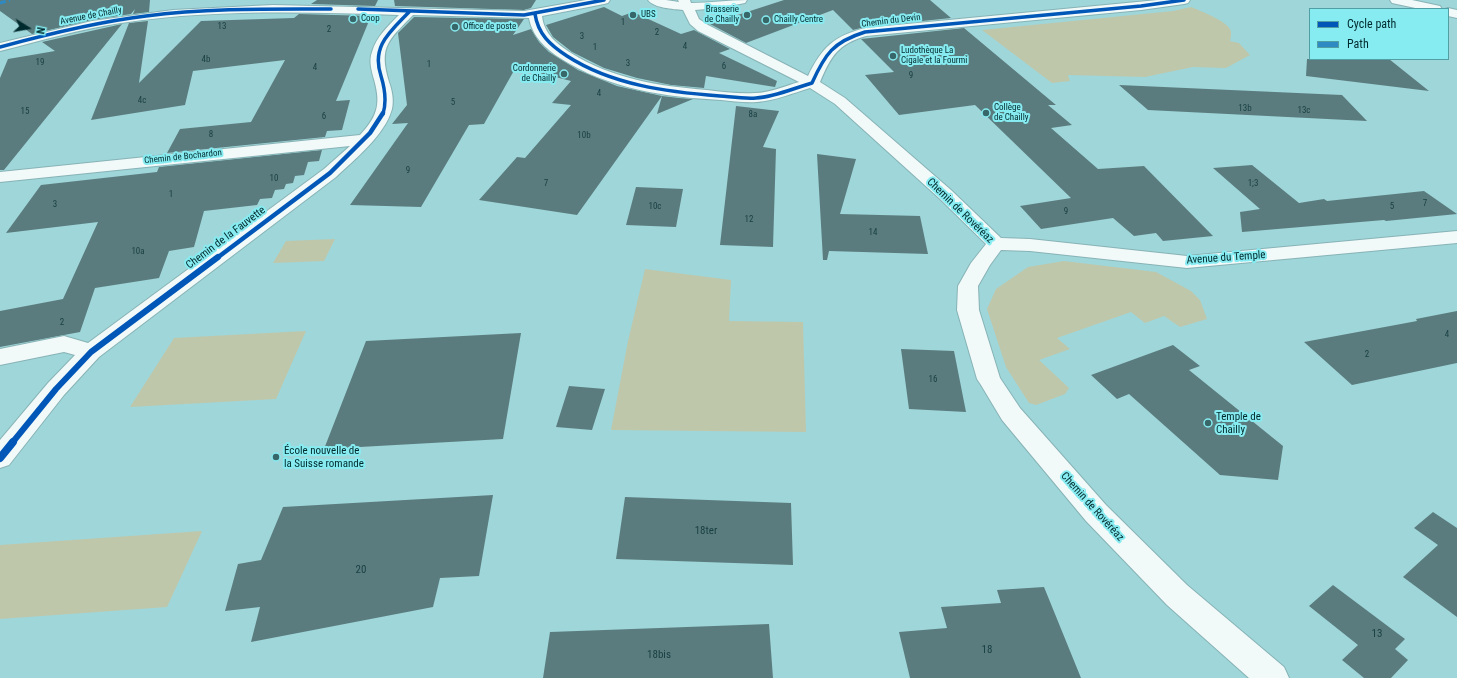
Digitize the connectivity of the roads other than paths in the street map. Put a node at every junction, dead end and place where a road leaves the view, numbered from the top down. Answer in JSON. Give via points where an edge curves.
{"nodes":[{"id":1,"x":579,"y":0,"type":"edge"},
{"id":2,"x":604,"y":0,"type":"edge"},
{"id":3,"x":654,"y":0,"type":"edge"},
{"id":4,"x":741,"y":0,"type":"edge"},
{"id":5,"x":1184,"y":0,"type":"edge"},
{"id":6,"x":1396,"y":0,"type":"edge"},
{"id":7,"x":1418,"y":3,"type":"edge"},
{"id":8,"x":686,"y":4,"type":"edge"},
{"id":9,"x":1433,"y":8,"type":"edge"},
{"id":10,"x":559,"y":9,"type":"junction"},
{"id":11,"x":409,"y":12,"type":"junction"},
{"id":12,"x":535,"y":14,"type":"junction"},
{"id":13,"x":0,"y":47,"type":"edge"},
{"id":14,"x":812,"y":83,"type":"junction"},
{"id":15,"x":366,"y":139,"type":"junction"},
{"id":16,"x":0,"y":177,"type":"edge"},
{"id":17,"x":1457,"y":236,"type":"edge"},
{"id":18,"x":996,"y":244,"type":"junction"},
{"id":19,"x":91,"y":352,"type":"junction"},
{"id":20,"x":0,"y":357,"type":"edge"},
{"id":21,"x":0,"y":458,"type":"edge"},
{"id":22,"x":1273,"y":678,"type":"edge"}],
"edges":[{"from":1,"to":10,"type":"street","name":"Avenue de Chailly"},
{"from":2,"to":10,"type":"street","name":"Avenue de Chailly"},
{"from":3,"to":8,"type":"street","via":[[664,4]]},
{"from":4,"to":8,"type":"street","via":[[711,7]]},
{"from":5,"to":14,"type":"street","name":"Chemin du Devin","via":[[865,32],[850,36],[828,51]]},
{"from":6,"to":7,"type":"street"},
{"from":7,"to":9,"type":"street"},
{"from":8,"to":14,"type":"street","name":"Chemin de Rovéréaz","via":[[694,21],[703,28]]},
{"from":10,"to":12,"type":"street","name":"Avenue de Chailly"},
{"from":11,"to":12,"type":"street","name":"Avenue de Chailly"},
{"from":11,"to":13,"type":"street","name":"Avenue de Chailly","via":[[257,9],[154,16],[122,19],[61,31]]},
{"from":11,"to":15,"type":"street","name":"Chemin de la Fauvette","via":[[382,43],[377,55],[378,68],[384,84],[385,108],[377,125]]},
{"from":12,"to":14,"type":"street","via":[[536,22],[545,39],[561,52],[592,71],[637,84],[670,90],[756,98]]},
{"from":14,"to":18,"type":"street","name":"Chemin de Rovéréaz","via":[[840,101],[945,194]]},
{"from":15,"to":16,"type":"street","name":"Chemin de Bochardon"},
{"from":15,"to":19,"type":"street","name":"Chemin de la Fauvette","via":[[330,172]]},
{"from":17,"to":18,"type":"street","name":"Avenue du Temple","via":[[1187,262],[1030,245]]},
{"from":18,"to":22,"type":"street","name":"Chemin de Rovéréaz","via":[[968,286],[968,310],[989,379],[1011,414],[1096,513],[1177,596]]},
{"from":19,"to":20,"type":"street","via":[[64,344]]},
{"from":19,"to":21,"type":"street","name":"Chemin de la Fauvette","via":[[56,389]]}]}
